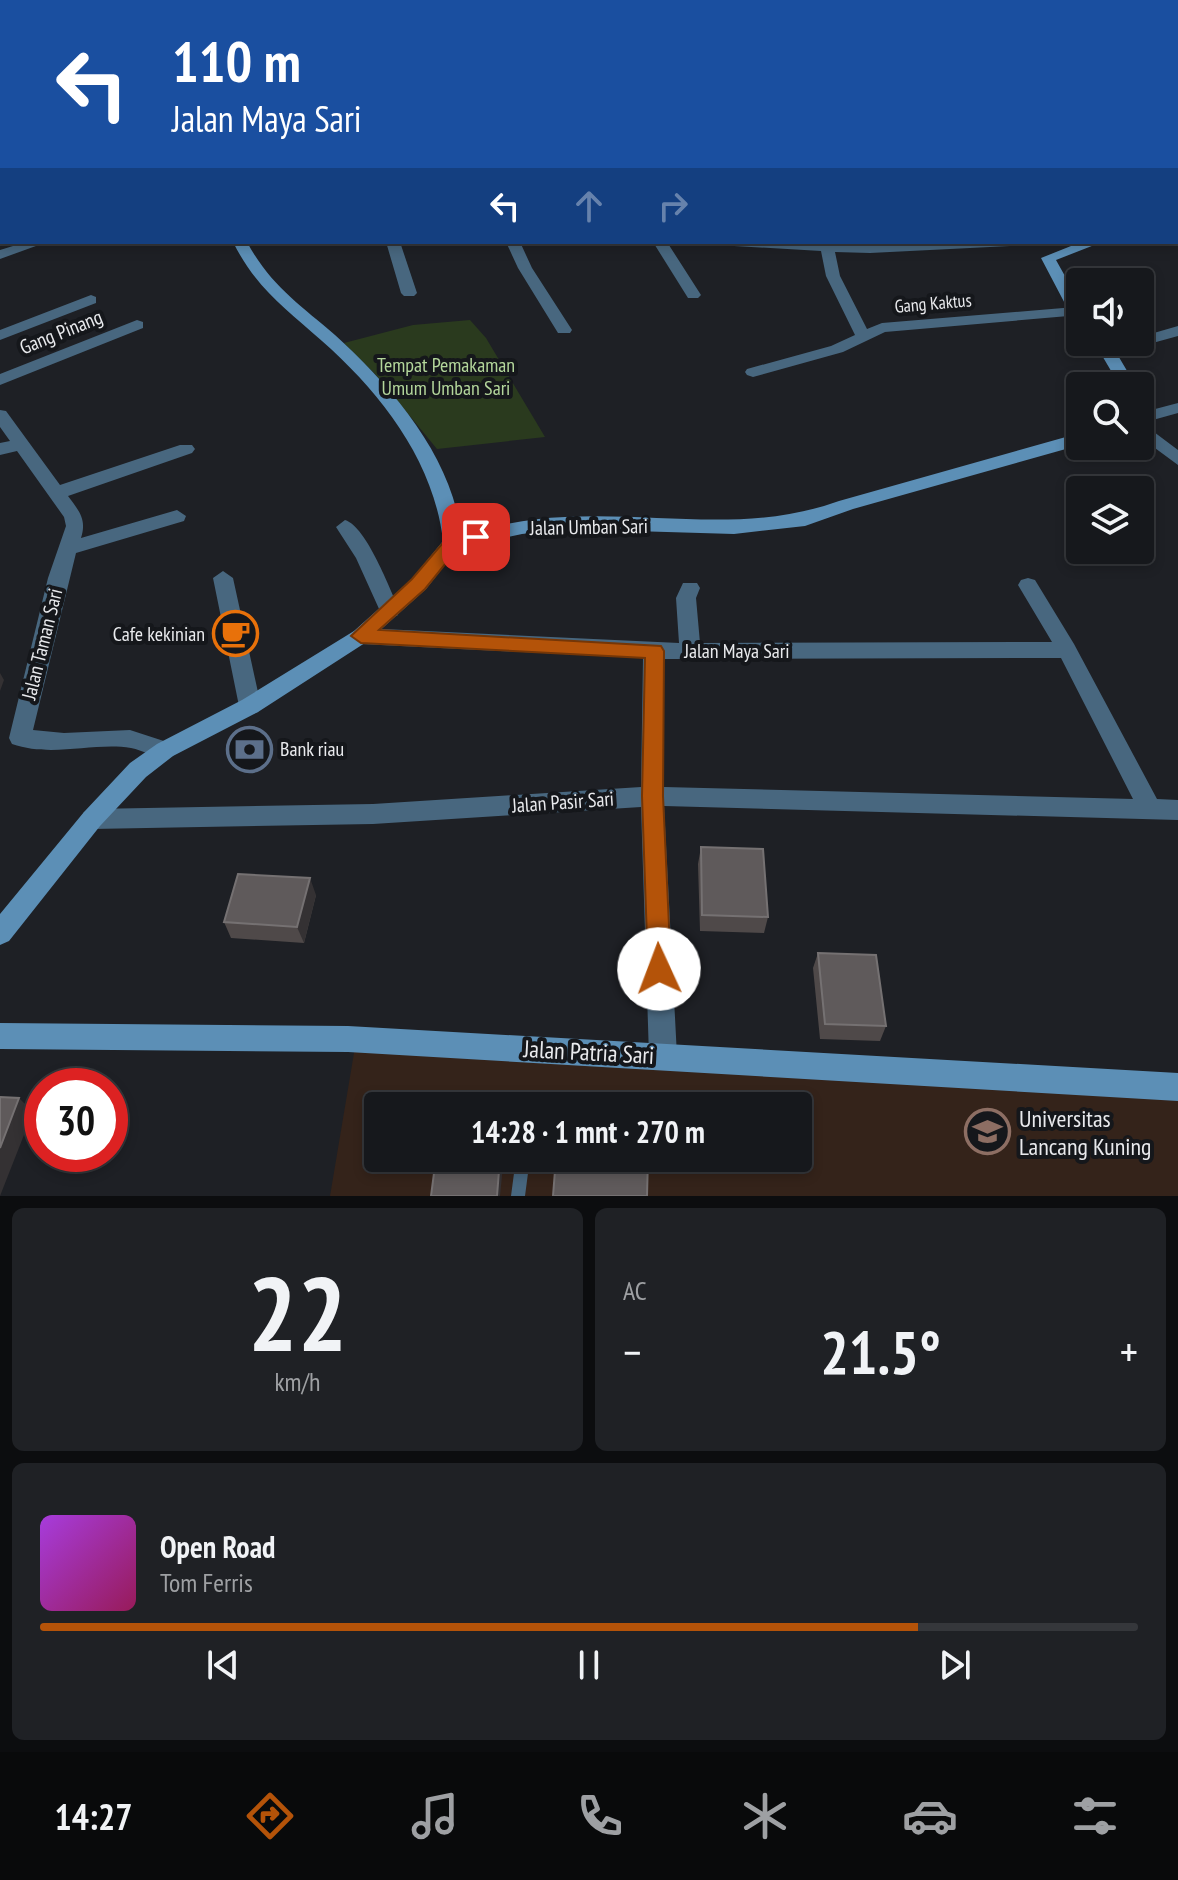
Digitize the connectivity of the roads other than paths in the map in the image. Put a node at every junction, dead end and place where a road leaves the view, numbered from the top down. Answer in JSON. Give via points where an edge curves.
{"nodes":[{"id":1,"x":34,"y":244,"type":"edge"},
{"id":2,"x":241,"y":244,"type":"edge"},
{"id":3,"x":394,"y":244,"type":"edge"},
{"id":4,"x":514,"y":244,"type":"edge"},
{"id":5,"x":661,"y":244,"type":"edge"},
{"id":6,"x":779,"y":244,"type":"edge"},
{"id":7,"x":970,"y":244,"type":"edge"},
{"id":8,"x":1038,"y":244,"type":"edge"},
{"id":9,"x":1089,"y":244,"type":"edge"},
{"id":10,"x":827,"y":247,"type":"junction"},
{"id":11,"x":0,"y":255,"type":"edge"},
{"id":12,"x":1048,"y":258,"type":"junction"},
{"id":13,"x":1066,"y":292,"type":"edge"},
{"id":14,"x":409,"y":293,"type":"dead end"},
{"id":15,"x":693,"y":295,"type":"dead end"},
{"id":16,"x":91,"y":300,"type":"dead end"},
{"id":17,"x":1066,"y":315,"type":"edge"},
{"id":18,"x":137,"y":325,"type":"dead end"},
{"id":19,"x":564,"y":330,"type":"dead end"},
{"id":20,"x":1178,"y":331,"type":"edge"},
{"id":21,"x":0,"y":335,"type":"edge"},
{"id":22,"x":864,"y":338,"type":"junction"},
{"id":23,"x":1154,"y":338,"type":"edge"},
{"id":24,"x":753,"y":372,"type":"dead end"},
{"id":25,"x":0,"y":380,"type":"edge"},
{"id":26,"x":1178,"y":408,"type":"edge"},
{"id":27,"x":1154,"y":414,"type":"edge"},
{"id":28,"x":0,"y":415,"type":"edge"},
{"id":29,"x":1154,"y":439,"type":"edge"},
{"id":30,"x":1066,"y":443,"type":"edge"},
{"id":31,"x":21,"y":444,"type":"junction"},
{"id":32,"x":0,"y":449,"type":"edge"},
{"id":33,"x":186,"y":449,"type":"dead end"},
{"id":34,"x":1178,"y":459,"type":"edge"},
{"id":35,"x":57,"y":493,"type":"junction"},
{"id":36,"x":177,"y":516,"type":"dead end"},
{"id":37,"x":345,"y":527,"type":"dead end"},
{"id":38,"x":453,"y":542,"type":"junction"},
{"id":39,"x":69,"y":548,"type":"junction"},
{"id":40,"x":223,"y":578,"type":"dead end"},
{"id":41,"x":1028,"y":585,"type":"dead end"},
{"id":42,"x":690,"y":588,"type":"dead end"},
{"id":43,"x":390,"y":611,"type":"junction"},
{"id":44,"x":361,"y":636,"type":"junction"},
{"id":45,"x":1067,"y":650,"type":"junction"},
{"id":46,"x":654,"y":651,"type":"junction"},
{"id":47,"x":690,"y":651,"type":"junction"},
{"id":48,"x":250,"y":706,"type":"junction"},
{"id":49,"x":165,"y":750,"type":"junction"},
{"id":50,"x":652,"y":796,"type":"junction"},
{"id":51,"x":1150,"y":809,"type":"junction"},
{"id":52,"x":1178,"y":810,"type":"edge"},
{"id":53,"x":92,"y":819,"type":"junction"},
{"id":54,"x":7,"y":912,"type":"edge"},
{"id":55,"x":0,"y":933,"type":"edge"},
{"id":56,"x":0,"y":1036,"type":"edge"},
{"id":57,"x":663,"y":1056,"type":"junction"},
{"id":58,"x":1178,"y":1087,"type":"edge"},
{"id":59,"x":521,"y":1172,"type":"edge"},
{"id":60,"x":518,"y":1196,"type":"edge"}],
"edges":[{"from":1,"to":11,"type":"street"},
{"from":2,"to":38,"type":"street","via":[[257,273],[335,344],[431,461],[449,503]]},
{"from":3,"to":14,"type":"street"},
{"from":4,"to":19,"type":"street"},
{"from":5,"to":15,"type":"street"},
{"from":6,"to":10,"type":"street"},
{"from":7,"to":10,"type":"street"},
{"from":8,"to":12,"type":"street"},
{"from":9,"to":12,"type":"street"},
{"from":10,"to":22,"type":"street","via":[[833,276]]},
{"from":12,"to":13,"type":"street"},
{"from":16,"to":21,"type":"street"},
{"from":17,"to":22,"type":"street","name":"Gang Kaktus","via":[[893,326]]},
{"from":18,"to":25,"type":"street","name":"Gang Pinang"},
{"from":20,"to":23,"type":"street"},
{"from":22,"to":24,"type":"street","name":"Gang Kaktus"},
{"from":26,"to":27,"type":"street"},
{"from":28,"to":31,"type":"street","name":"Jalan Taman Sari"},
{"from":29,"to":34,"type":"street"},
{"from":30,"to":38,"type":"street","name":"Jalan Umban Sari","via":[[776,525],[566,523]]},
{"from":31,"to":32,"type":"street"},
{"from":31,"to":35,"type":"street","name":"Jalan Taman Sari"},
{"from":33,"to":35,"type":"street"},
{"from":35,"to":39,"type":"street","name":"Jalan Taman Sari","via":[[73,516]]},
{"from":36,"to":39,"type":"street"},
{"from":37,"to":43,"type":"street"},
{"from":38,"to":43,"type":"street"},
{"from":39,"to":49,"type":"street","name":"Jalan Taman Sari","via":[[20,738],[130,739]]},
{"from":40,"to":48,"type":"street"},
{"from":41,"to":45,"type":"street"},
{"from":42,"to":47,"type":"street"},
{"from":43,"to":44,"type":"street"},
{"from":44,"to":46,"type":"street","name":"Jalan Maya Sari"},
{"from":44,"to":48,"type":"street"},
{"from":45,"to":47,"type":"street","name":"Jalan Maya Sari"},
{"from":45,"to":51,"type":"street"},
{"from":46,"to":47,"type":"street","name":"Jalan Maya Sari"},
{"from":46,"to":50,"type":"street"},
{"from":48,"to":49,"type":"street"},
{"from":49,"to":53,"type":"street","via":[[138,770]]},
{"from":50,"to":51,"type":"street","name":"Jalan Pasir Sari"},
{"from":50,"to":53,"type":"street","name":"Jalan Pasir Sari","via":[[373,814]]},
{"from":50,"to":57,"type":"street"},
{"from":51,"to":52,"type":"street","name":"Jalan Pasir Sari"},
{"from":53,"to":54,"type":"street"},
{"from":54,"to":55,"type":"street"},
{"from":56,"to":57,"type":"street","name":"Jalan Patria Sari","via":[[348,1039]]},
{"from":57,"to":58,"type":"street","name":"Jalan Patria Sari"},
{"from":59,"to":60,"type":"lane"}]}
